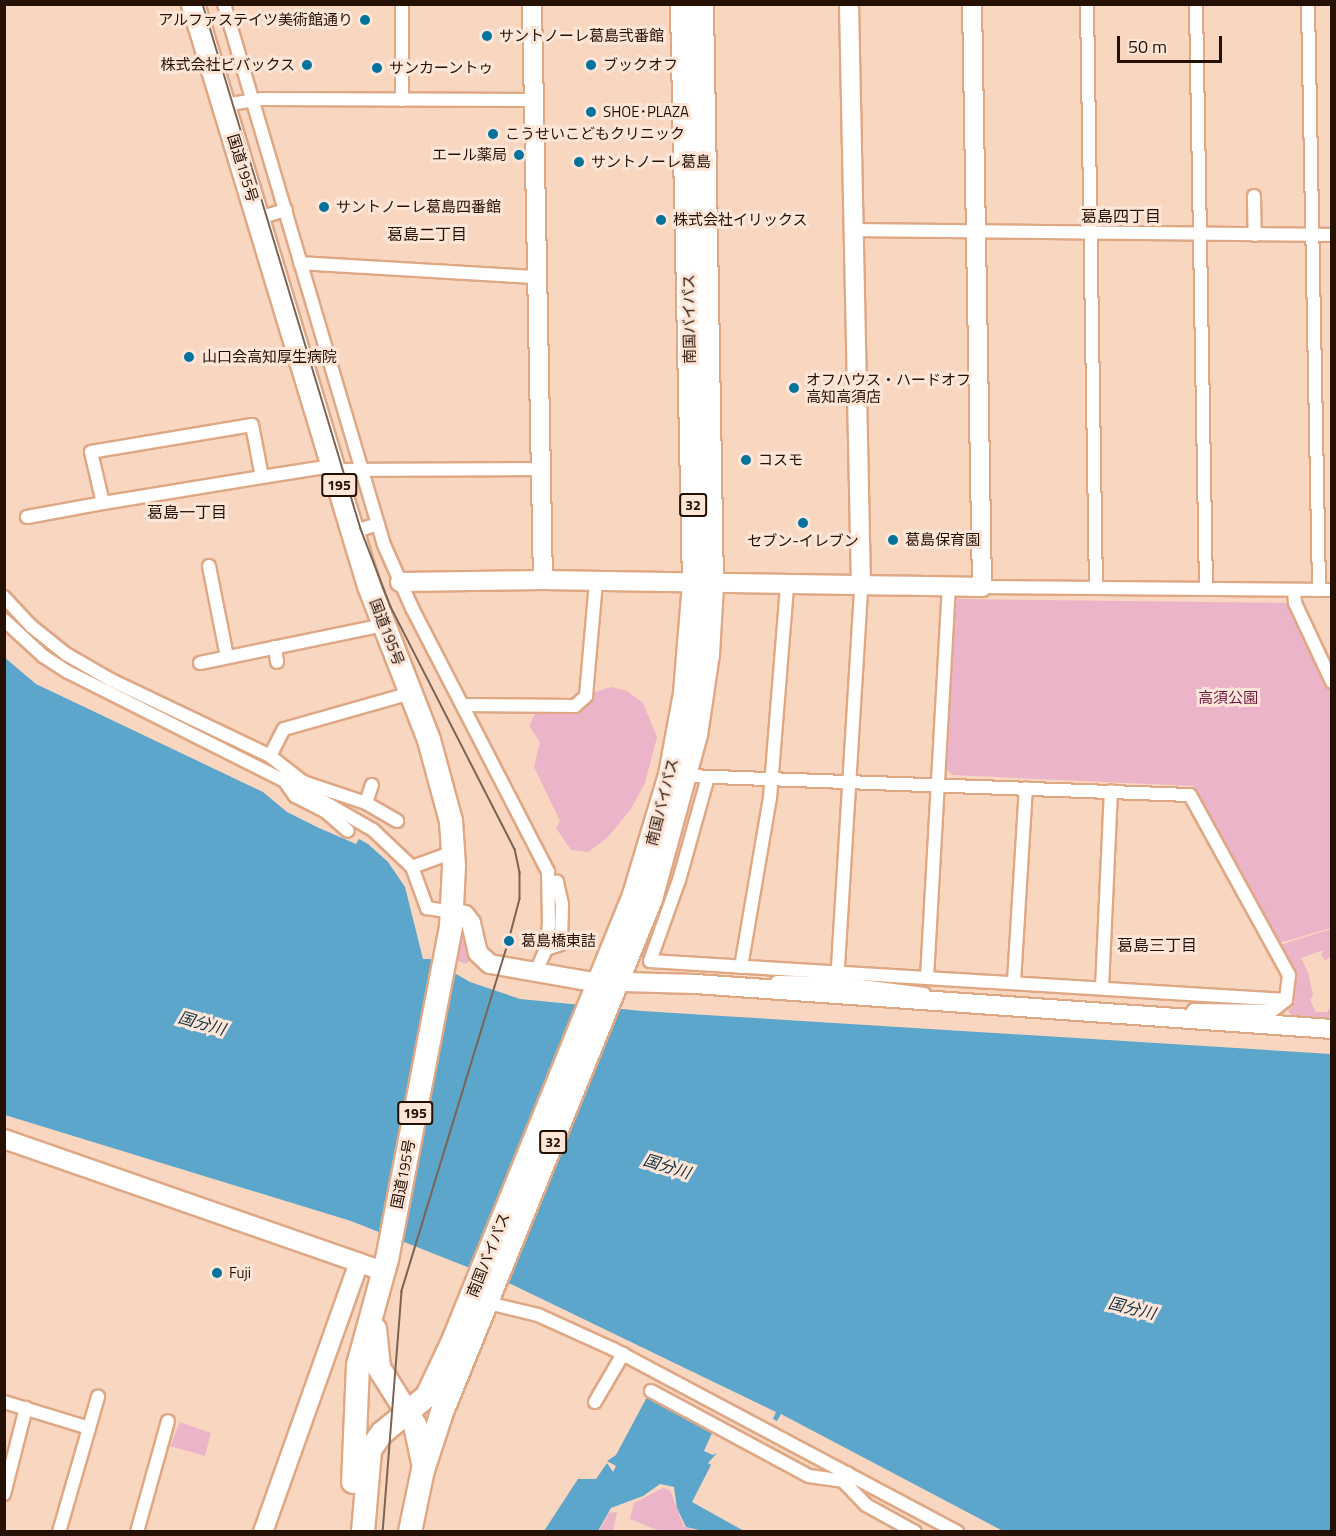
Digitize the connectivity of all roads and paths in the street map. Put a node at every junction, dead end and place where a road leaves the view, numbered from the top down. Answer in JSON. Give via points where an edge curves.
{"nodes":[{"id":1,"x":193,"y":4,"type":"edge"},
{"id":2,"x":224,"y":4,"type":"edge"},
{"id":3,"x":402,"y":4,"type":"edge"},
{"id":4,"x":532,"y":4,"type":"edge"},
{"id":5,"x":682,"y":4,"type":"edge"},
{"id":6,"x":702,"y":4,"type":"edge"},
{"id":7,"x":849,"y":4,"type":"edge"},
{"id":8,"x":972,"y":4,"type":"edge"},
{"id":9,"x":1087,"y":4,"type":"edge"},
{"id":10,"x":1196,"y":4,"type":"edge"},
{"id":11,"x":1308,"y":4,"type":"edge"},
{"id":12,"x":252,"y":99,"type":"junction"},
{"id":13,"x":402,"y":100,"type":"junction"},
{"id":14,"x":533,"y":100,"type":"junction"},
{"id":15,"x":224,"y":105,"type":"junction"},
{"id":16,"x":1254,"y":195,"type":"dead end"},
{"id":17,"x":286,"y":210,"type":"junction"},
{"id":18,"x":259,"y":218,"type":"junction"},
{"id":19,"x":854,"y":230,"type":"junction"},
{"id":20,"x":978,"y":231,"type":"junction"},
{"id":21,"x":1091,"y":233,"type":"junction"},
{"id":22,"x":1201,"y":234,"type":"junction"},
{"id":23,"x":1255,"y":235,"type":"junction"},
{"id":24,"x":1332,"y":235,"type":"edge"},
{"id":25,"x":1312,"y":236,"type":"junction"},
{"id":26,"x":300,"y":263,"type":"junction"},
{"id":27,"x":537,"y":277,"type":"junction"},
{"id":28,"x":361,"y":467,"type":"junction"},
{"id":29,"x":334,"y":468,"type":"junction"},
{"id":30,"x":543,"y":470,"type":"junction"},
{"id":31,"x":262,"y":477,"type":"junction"},
{"id":32,"x":103,"y":503,"type":"junction"},
{"id":33,"x":27,"y":517,"type":"dead end"},
{"id":34,"x":378,"y":524,"type":"junction"},
{"id":35,"x":353,"y":532,"type":"junction"},
{"id":36,"x":209,"y":566,"type":"dead end"},
{"id":37,"x":543,"y":580,"type":"junction"},
{"id":38,"x":400,"y":582,"type":"junction"},
{"id":39,"x":596,"y":582,"type":"junction"},
{"id":40,"x":703,"y":585,"type":"junction"},
{"id":41,"x":787,"y":585,"type":"junction"},
{"id":42,"x":861,"y":585,"type":"junction"},
{"id":43,"x":950,"y":587,"type":"junction"},
{"id":44,"x":982,"y":587,"type":"junction"},
{"id":45,"x":1096,"y":588,"type":"junction"},
{"id":46,"x":1206,"y":589,"type":"junction"},
{"id":47,"x":1325,"y":590,"type":"edge"},
{"id":48,"x":1294,"y":591,"type":"junction"},
{"id":49,"x":4,"y":597,"type":"edge"},
{"id":50,"x":4,"y":620,"type":"edge"},
{"id":51,"x":383,"y":625,"type":"junction"},
{"id":52,"x":275,"y":647,"type":"junction"},
{"id":53,"x":227,"y":657,"type":"junction"},
{"id":54,"x":278,"y":662,"type":"dead end"},
{"id":55,"x":200,"y":663,"type":"dead end"},
{"id":56,"x":1332,"y":682,"type":"edge"},
{"id":57,"x":411,"y":693,"type":"junction"},
{"id":58,"x":463,"y":705,"type":"junction"},
{"id":59,"x":270,"y":756,"type":"junction"},
{"id":60,"x":698,"y":776,"type":"junction"},
{"id":61,"x":771,"y":779,"type":"junction"},
{"id":62,"x":285,"y":782,"type":"junction"},
{"id":63,"x":849,"y":782,"type":"junction"},
{"id":64,"x":938,"y":783,"type":"junction"},
{"id":65,"x":302,"y":785,"type":"junction"},
{"id":66,"x":372,"y":785,"type":"dead end"},
{"id":67,"x":1026,"y":788,"type":"junction"},
{"id":68,"x":1111,"y":791,"type":"junction"},
{"id":69,"x":366,"y":802,"type":"junction"},
{"id":70,"x":397,"y":821,"type":"dead end"},
{"id":71,"x":348,"y":831,"type":"dead end"},
{"id":72,"x":445,"y":855,"type":"dead end"},
{"id":73,"x":412,"y":867,"type":"junction"},
{"id":74,"x":453,"y":912,"type":"junction"},
{"id":75,"x":741,"y":967,"type":"junction"},
{"id":76,"x":536,"y":974,"type":"junction"},
{"id":77,"x":837,"y":978,"type":"junction"},
{"id":78,"x":927,"y":978,"type":"junction"},
{"id":79,"x":1014,"y":982,"type":"junction"},
{"id":80,"x":607,"y":985,"type":"junction"},
{"id":81,"x":1102,"y":988,"type":"junction"},
{"id":82,"x":762,"y":989,"type":"junction"},
{"id":83,"x":1286,"y":1000,"type":"junction"},
{"id":84,"x":951,"y":1002,"type":"junction"},
{"id":85,"x":1187,"y":1020,"type":"junction"},
{"id":86,"x":1332,"y":1029,"type":"edge"},
{"id":87,"x":4,"y":1139,"type":"edge"},
{"id":88,"x":359,"y":1263,"type":"junction"},
{"id":89,"x":386,"y":1265,"type":"junction"},
{"id":90,"x":485,"y":1295,"type":"junction"},
{"id":91,"x":623,"y":1354,"type":"junction"},
{"id":92,"x":651,"y":1391,"type":"dead end"},
{"id":93,"x":99,"y":1397,"type":"dead end"},
{"id":94,"x":4,"y":1402,"type":"edge"},
{"id":95,"x":595,"y":1402,"type":"dead end"},
{"id":96,"x":26,"y":1408,"type":"junction"},
{"id":97,"x":408,"y":1412,"type":"junction"},
{"id":98,"x":168,"y":1421,"type":"dead end"},
{"id":99,"x":89,"y":1428,"type":"junction"},
{"id":100,"x":423,"y":1470,"type":"junction"},
{"id":101,"x":846,"y":1477,"type":"junction"},
{"id":102,"x":4,"y":1494,"type":"edge"},
{"id":103,"x":59,"y":1532,"type":"edge"},
{"id":104,"x":137,"y":1532,"type":"edge"},
{"id":105,"x":263,"y":1532,"type":"edge"},
{"id":106,"x":352,"y":1532,"type":"edge"},
{"id":107,"x":363,"y":1532,"type":"edge"},
{"id":108,"x":410,"y":1532,"type":"edge"},
{"id":109,"x":915,"y":1532,"type":"edge"},
{"id":110,"x":957,"y":1532,"type":"edge"}],
"edges":[{"from":1,"to":15,"type":"highway","name":"国道195号","number":"195"},
{"from":2,"to":12,"type":"street"},
{"from":3,"to":13,"type":"street"},
{"from":4,"to":14,"type":"street"},
{"from":5,"to":40,"type":"highway","name":"南国バイパス","number":"32"},
{"from":6,"to":40,"type":"highway","name":"南国バイパス","number":"32"},
{"from":7,"to":19,"type":"street"},
{"from":8,"to":20,"type":"street"},
{"from":9,"to":21,"type":"street"},
{"from":10,"to":22,"type":"street"},
{"from":11,"to":25,"type":"street"},
{"from":12,"to":13,"type":"street"},
{"from":12,"to":15,"type":"street"},
{"from":12,"to":17,"type":"street"},
{"from":13,"to":14,"type":"street"},
{"from":14,"to":27,"type":"street"},
{"from":15,"to":18,"type":"highway","name":"国道195号","number":"195"},
{"from":16,"to":23,"type":"street"},
{"from":17,"to":18,"type":"street"},
{"from":17,"to":26,"type":"street"},
{"from":18,"to":29,"type":"highway","name":"国道195号","number":"195"},
{"from":19,"to":20,"type":"street"},
{"from":19,"to":42,"type":"street"},
{"from":20,"to":21,"type":"street"},
{"from":20,"to":44,"type":"street"},
{"from":21,"to":22,"type":"street"},
{"from":21,"to":45,"type":"street"},
{"from":22,"to":23,"type":"street"},
{"from":22,"to":46,"type":"street"},
{"from":23,"to":25,"type":"street"},
{"from":24,"to":25,"type":"street"},
{"from":25,"to":47,"type":"street"},
{"from":26,"to":27,"type":"street"},
{"from":26,"to":28,"type":"street"},
{"from":27,"to":30,"type":"street"},
{"from":28,"to":29,"type":"street"},
{"from":28,"to":30,"type":"street"},
{"from":28,"to":34,"type":"street"},
{"from":29,"to":31,"type":"street"},
{"from":29,"to":35,"type":"highway","name":"国道195号","number":"195"},
{"from":30,"to":37,"type":"street"},
{"from":31,"to":32,"type":"street"},
{"from":31,"to":32,"type":"street","via":[[252,425],[91,452]]},
{"from":32,"to":33,"type":"street"},
{"from":34,"to":35,"type":"street"},
{"from":34,"to":38,"type":"street"},
{"from":35,"to":51,"type":"highway","name":"国道195号","number":"195"},
{"from":36,"to":53,"type":"street"},
{"from":37,"to":38,"type":"street"},
{"from":37,"to":39,"type":"street"},
{"from":38,"to":58,"type":"street"},
{"from":39,"to":40,"type":"street"},
{"from":39,"to":58,"type":"street","via":[[586,696],[575,706]]},
{"from":40,"to":41,"type":"street"},
{"from":40,"to":60,"type":"highway","name":"南国バイパス","number":"32"},
{"from":40,"to":80,"type":"highway","name":"南国バイパス","number":"32","via":[[670,775]]},
{"from":41,"to":42,"type":"street"},
{"from":41,"to":61,"type":"street"},
{"from":42,"to":43,"type":"street"},
{"from":42,"to":63,"type":"street"},
{"from":43,"to":44,"type":"street"},
{"from":43,"to":64,"type":"street"},
{"from":44,"to":45,"type":"street"},
{"from":45,"to":46,"type":"street"},
{"from":46,"to":48,"type":"street"},
{"from":47,"to":48,"type":"street"},
{"from":48,"to":56,"type":"street","via":[[1295,603]]},
{"from":49,"to":59,"type":"street","via":[[31,626],[66,654],[111,680]]},
{"from":50,"to":62,"type":"street","via":[[43,656],[68,672]]},
{"from":51,"to":52,"type":"street"},
{"from":51,"to":57,"type":"highway","name":"国道195号","number":"195"},
{"from":52,"to":53,"type":"street"},
{"from":52,"to":54,"type":"street"},
{"from":53,"to":55,"type":"street"},
{"from":57,"to":59,"type":"street","via":[[287,727]]},
{"from":57,"to":74,"type":"highway","name":"国道195号","number":"195","via":[[447,798],[454,866]]},
{"from":58,"to":76,"type":"street","via":[[540,853],[549,882],[546,949]]},
{"from":59,"to":65,"type":"street"},
{"from":60,"to":61,"type":"street"},
{"from":60,"to":75,"type":"street","via":[[679,880],[650,961]]},
{"from":60,"to":80,"type":"highway","name":"南国バイパス","number":"32","via":[[651,899]]},
{"from":61,"to":63,"type":"street"},
{"from":61,"to":75,"type":"street"},
{"from":62,"to":65,"type":"street"},
{"from":62,"to":71,"type":"street","via":[[295,796],[325,811]]},
{"from":63,"to":64,"type":"street"},
{"from":63,"to":77,"type":"street"},
{"from":64,"to":67,"type":"street"},
{"from":64,"to":78,"type":"street"},
{"from":65,"to":69,"type":"street"},
{"from":65,"to":73,"type":"street","via":[[373,830]]},
{"from":66,"to":69,"type":"street"},
{"from":67,"to":68,"type":"street"},
{"from":67,"to":79,"type":"street"},
{"from":68,"to":81,"type":"street"},
{"from":68,"to":83,"type":"street","via":[[1190,795],[1289,975]]},
{"from":69,"to":70,"type":"street"},
{"from":72,"to":73,"type":"street"},
{"from":73,"to":74,"type":"street","via":[[427,908]]},
{"from":74,"to":76,"type":"street","via":[[465,915],[471,923],[478,953],[484,961]]},
{"from":74,"to":89,"type":"highway","name":"国道195号","number":"195"},
{"from":75,"to":77,"type":"street"},
{"from":76,"to":80,"type":"street"},
{"from":77,"to":78,"type":"street"},
{"from":77,"to":82,"type":"street","via":[[770,981]]},
{"from":77,"to":84,"type":"street","via":[[909,990]]},
{"from":78,"to":79,"type":"street"},
{"from":79,"to":81,"type":"street"},
{"from":80,"to":82,"type":"street"},
{"from":80,"to":90,"type":"highway","name":"南国バイパス","number":"32"},
{"from":81,"to":83,"type":"street"},
{"from":82,"to":84,"type":"street"},
{"from":83,"to":85,"type":"street","via":[[1272,1011],[1194,1010]]},
{"from":84,"to":85,"type":"street"},
{"from":85,"to":86,"type":"street"},
{"from":87,"to":88,"type":"street"},
{"from":88,"to":89,"type":"street"},
{"from":88,"to":105,"type":"street"},
{"from":89,"to":97,"type":"highway","name":"国道195号","number":"195","via":[[375,1351],[383,1376]]},
{"from":89,"to":106,"type":"highway","name":"国道195号","number":"195","via":[[357,1373]]},
{"from":90,"to":91,"type":"street"},
{"from":90,"to":97,"type":"highway","name":"南国バイパス","number":"32","via":[[433,1386]]},
{"from":90,"to":100,"type":"highway","name":"南国バイパス","number":"32"},
{"from":91,"to":95,"type":"street"},
{"from":91,"to":101,"type":"street"},
{"from":92,"to":101,"type":"street","via":[[809,1476]]},
{"from":93,"to":99,"type":"street"},
{"from":94,"to":96,"type":"street"},
{"from":96,"to":99,"type":"street"},
{"from":96,"to":102,"type":"street"},
{"from":97,"to":100,"type":"highway","name":"国道195号","number":"195","via":[[422,1446]]},
{"from":97,"to":107,"type":"highway","name":"南国バイパス","number":"32","via":[[382,1433],[370,1450]]},
{"from":98,"to":104,"type":"street"},
{"from":99,"to":103,"type":"street"},
{"from":100,"to":108,"type":"highway","name":"南国バイパス","number":"32"},
{"from":101,"to":109,"type":"street","via":[[866,1505]]},
{"from":101,"to":110,"type":"street"}]}
